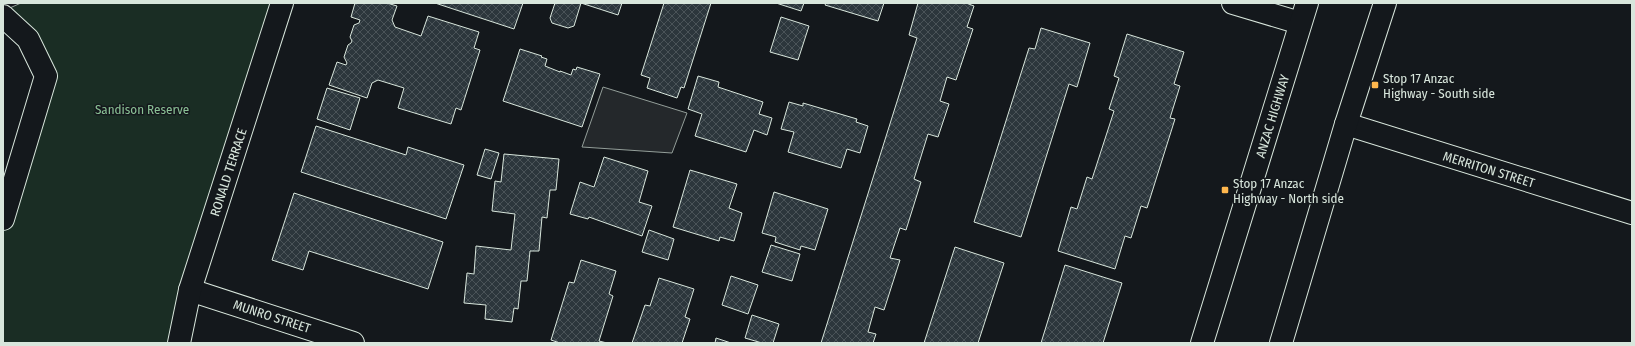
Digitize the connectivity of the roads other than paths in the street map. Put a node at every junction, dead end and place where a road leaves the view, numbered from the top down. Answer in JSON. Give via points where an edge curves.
{"nodes":[{"id":1,"x":282,"y":3,"type":"edge"},
{"id":2,"x":1234,"y":3,"type":"edge"},
{"id":3,"x":1307,"y":3,"type":"edge"},
{"id":4,"x":1385,"y":3,"type":"edge"},
{"id":5,"x":3,"y":16,"type":"edge"},
{"id":6,"x":1300,"y":23,"type":"junction"},
{"id":7,"x":1346,"y":124,"type":"junction"},
{"id":8,"x":1632,"y":213,"type":"edge"},
{"id":9,"x":3,"y":219,"type":"edge"},
{"id":10,"x":190,"y":290,"type":"junction"},
{"id":11,"x":179,"y":343,"type":"edge"},
{"id":12,"x":353,"y":343,"type":"edge"},
{"id":13,"x":1202,"y":343,"type":"edge"},
{"id":14,"x":1281,"y":343,"type":"edge"}],
"edges":[{"from":1,"to":10,"type":"main road","name":"RONALD TERRACE"},
{"from":2,"to":6,"type":"main road"},
{"from":3,"to":6,"type":"main road","name":"ANZAC HIGHWAY"},
{"from":4,"to":7,"type":"main road"},
{"from":5,"to":9,"type":"main road","via":[[28,39],[46,76]]},
{"from":6,"to":13,"type":"main road","name":"ANZAC HIGHWAY"},
{"from":7,"to":8,"type":"main road","name":"MERRITON STREET"},
{"from":7,"to":14,"type":"main road"},
{"from":10,"to":11,"type":"main road","name":"RONALD TERRACE"},
{"from":10,"to":12,"type":"main road","name":"MUNRO STREET"}]}
